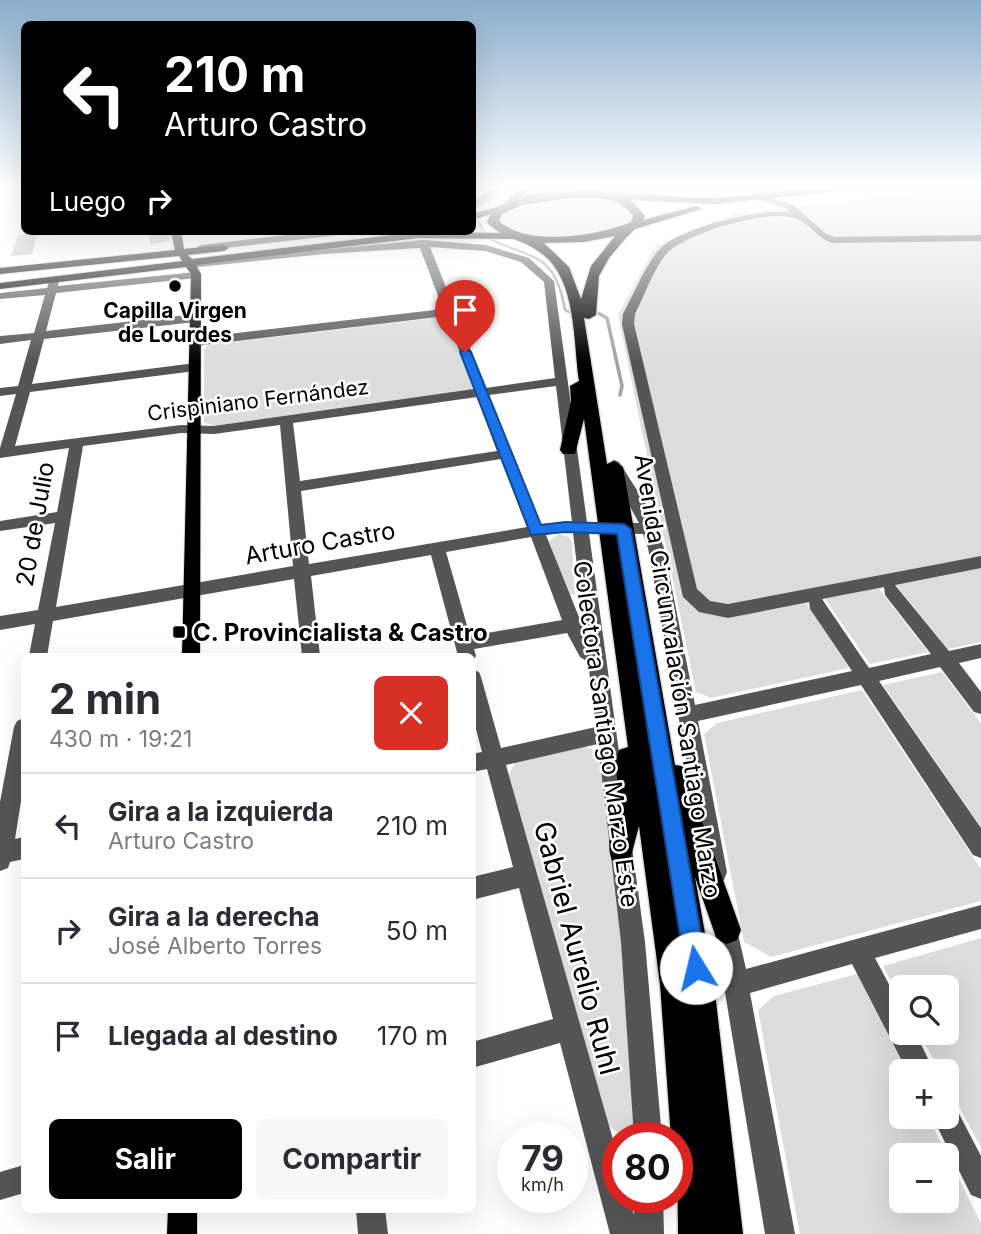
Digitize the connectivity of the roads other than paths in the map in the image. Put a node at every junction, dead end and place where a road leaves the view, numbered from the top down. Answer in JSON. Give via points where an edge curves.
{"nodes":[{"id":1,"x":180,"y":247,"type":"edge"},
{"id":2,"x":219,"y":247,"type":"edge"},
{"id":3,"x":238,"y":247,"type":"edge"},
{"id":4,"x":318,"y":247,"type":"edge"},
{"id":5,"x":366,"y":247,"type":"edge"},
{"id":6,"x":379,"y":247,"type":"edge"},
{"id":7,"x":423,"y":247,"type":"edge"},
{"id":8,"x":476,"y":247,"type":"edge"},
{"id":9,"x":541,"y":247,"type":"edge"},
{"id":10,"x":612,"y":247,"type":"edge"},
{"id":11,"x":669,"y":247,"type":"edge"},
{"id":12,"x":362,"y":248,"type":"junction"},
{"id":13,"x":181,"y":252,"type":"junction"},
{"id":14,"x":192,"y":270,"type":"junction"},
{"id":15,"x":0,"y":271,"type":"edge"},
{"id":16,"x":52,"y":285,"type":"junction"},
{"id":17,"x":0,"y":286,"type":"edge"},
{"id":18,"x":0,"y":296,"type":"edge"},
{"id":19,"x":450,"y":312,"type":"junction"},
{"id":20,"x":195,"y":318,"type":"junction"},
{"id":21,"x":577,"y":318,"type":"junction"},
{"id":22,"x":38,"y":336,"type":"junction"},
{"id":23,"x":0,"y":341,"type":"edge"},
{"id":24,"x":195,"y":342,"type":"junction"},
{"id":25,"x":195,"y":367,"type":"junction"},
{"id":26,"x":561,"y":381,"type":"junction"},
{"id":27,"x":23,"y":389,"type":"junction"},
{"id":28,"x":0,"y":392,"type":"edge"},
{"id":29,"x":481,"y":393,"type":"junction"},
{"id":30,"x":286,"y":420,"type":"junction"},
{"id":31,"x":194,"y":429,"type":"junction"},
{"id":32,"x":77,"y":443,"type":"junction"},
{"id":33,"x":569,"y":450,"type":"junction"},
{"id":34,"x":3,"y":453,"type":"edge"},
{"id":35,"x":506,"y":454,"type":"junction"},
{"id":36,"x":613,"y":464,"type":"junction"},
{"id":37,"x":293,"y":486,"type":"junction"},
{"id":38,"x":63,"y":516,"type":"junction"},
{"id":39,"x":0,"y":526,"type":"edge"},
{"id":40,"x":578,"y":528,"type":"junction"},
{"id":41,"x":627,"y":529,"type":"junction"},
{"id":42,"x":536,"y":531,"type":"junction"},
{"id":43,"x":437,"y":548,"type":"junction"},
{"id":44,"x":981,"y":562,"type":"edge"},
{"id":45,"x":302,"y":571,"type":"junction"},
{"id":46,"x":616,"y":578,"type":"junction"},
{"id":47,"x":192,"y":590,"type":"junction"},
{"id":48,"x":891,"y":590,"type":"dead end"},
{"id":49,"x":635,"y":599,"type":"junction"},
{"id":50,"x":816,"y":604,"type":"dead end"},
{"id":51,"x":45,"y":615,"type":"junction"},
{"id":52,"x":0,"y":623,"type":"edge"},
{"id":53,"x":573,"y":625,"type":"junction"},
{"id":54,"x":465,"y":650,"type":"edge"},
{"id":55,"x":981,"y":652,"type":"edge"},
{"id":56,"x":39,"y":653,"type":"edge"},
{"id":57,"x":191,"y":653,"type":"edge"},
{"id":58,"x":312,"y":653,"type":"edge"},
{"id":59,"x":595,"y":657,"type":"junction"},
{"id":60,"x":944,"y":659,"type":"junction"},
{"id":61,"x":865,"y":676,"type":"junction"},
{"id":62,"x":476,"y":705,"type":"edge"},
{"id":63,"x":981,"y":706,"type":"edge"},
{"id":64,"x":687,"y":715,"type":"junction"},
{"id":65,"x":606,"y":734,"type":"junction"},
{"id":66,"x":21,"y":741,"type":"edge"},
{"id":67,"x":484,"y":761,"type":"edge"},
{"id":68,"x":3,"y":828,"type":"edge"},
{"id":69,"x":981,"y":847,"type":"edge"},
{"id":70,"x":21,"y":849,"type":"edge"},
{"id":71,"x":621,"y":851,"type":"junction"},
{"id":72,"x":1,"y":857,"type":"edge"},
{"id":73,"x":526,"y":875,"type":"junction"},
{"id":74,"x":476,"y":888,"type":"edge"},
{"id":75,"x":981,"y":917,"type":"edge"},
{"id":76,"x":727,"y":930,"type":"junction"},
{"id":77,"x":858,"y":951,"type":"junction"},
{"id":78,"x":737,"y":984,"type":"junction"},
{"id":79,"x":568,"y":1028,"type":"junction"},
{"id":80,"x":476,"y":1054,"type":"edge"},
{"id":81,"x":915,"y":1059,"type":"edge"},
{"id":82,"x":647,"y":1122,"type":"edge"},
{"id":83,"x":952,"y":1129,"type":"edge"},
{"id":84,"x":21,"y":1181,"type":"edge"},
{"id":85,"x":981,"y":1185,"type":"edge"},
{"id":86,"x":0,"y":1186,"type":"edge"},
{"id":87,"x":183,"y":1213,"type":"edge"},
{"id":88,"x":370,"y":1213,"type":"edge"},
{"id":89,"x":649,"y":1213,"type":"edge"},
{"id":90,"x":182,"y":1234,"type":"edge"},
{"id":91,"x":373,"y":1234,"type":"edge"},
{"id":92,"x":625,"y":1234,"type":"edge"},
{"id":93,"x":648,"y":1234,"type":"edge"},
{"id":94,"x":696,"y":1234,"type":"edge"},
{"id":95,"x":725,"y":1234,"type":"edge"},
{"id":96,"x":780,"y":1234,"type":"edge"}],
"edges":[{"from":1,"to":13,"type":"main road"},
{"from":2,"to":13,"type":"street"},
{"from":3,"to":13,"type":"main road"},
{"from":4,"to":14,"type":"main road","via":[[236,256]]},
{"from":5,"to":12,"type":"main road"},
{"from":6,"to":12,"type":"street"},
{"from":7,"to":19,"type":"street"},
{"from":8,"to":26,"type":"street","name":"Colectora Santiago Marzo Este","via":[[512,253],[539,269],[549,281]]},
{"from":9,"to":21,"type":"highway","name":"Avenida Circunvalación Santiago Marzo","via":[[562,264],[571,282]]},
{"from":10,"to":36,"type":"highway","name":"Avenida Circunvalación Santiago Marzo","via":[[598,261],[587,296]]},
{"from":11,"to":44,"type":"street","via":[[629,311],[628,324],[689,592],[705,607],[728,611]]},
{"from":12,"to":14,"type":"street"},
{"from":13,"to":14,"type":"main road"},
{"from":13,"to":15,"type":"main road"},
{"from":14,"to":16,"type":"street"},
{"from":14,"to":20,"type":"main road"},
{"from":16,"to":17,"type":"main road"},
{"from":16,"to":18,"type":"street"},
{"from":16,"to":22,"type":"street","name":"20 de Julio"},
{"from":19,"to":24,"type":"street"},
{"from":19,"to":29,"type":"street"},
{"from":20,"to":22,"type":"street"},
{"from":20,"to":24,"type":"main road"},
{"from":21,"to":33,"type":"highway","via":[[574,352],[579,401]]},
{"from":21,"to":41,"type":"highway","name":"Avenida Circunvalación Santiago Marzo"},
{"from":22,"to":23,"type":"street"},
{"from":22,"to":27,"type":"street","name":"20 de Julio"},
{"from":24,"to":25,"type":"main road"},
{"from":25,"to":27,"type":"street"},
{"from":25,"to":31,"type":"main road"},
{"from":26,"to":29,"type":"street","name":"Crispiniano Fernández"},
{"from":26,"to":33,"type":"street","name":"Colectora Santiago Marzo Este"},
{"from":27,"to":28,"type":"street"},
{"from":27,"to":34,"type":"street","name":"20 de Julio"},
{"from":29,"to":30,"type":"street","name":"Crispiniano Fernández"},
{"from":29,"to":35,"type":"street"},
{"from":30,"to":31,"type":"street","name":"Crispiniano Fernández","via":[[210,431]]},
{"from":30,"to":37,"type":"street"},
{"from":31,"to":32,"type":"street","name":"Crispiniano Fernández"},
{"from":31,"to":47,"type":"main road"},
{"from":32,"to":34,"type":"street","name":"Crispiniano Fernández"},
{"from":32,"to":38,"type":"street","name":"20 de Julio"},
{"from":33,"to":40,"type":"street","name":"Colectora Santiago Marzo Este"},
{"from":35,"to":37,"type":"street"},
{"from":35,"to":42,"type":"street"},
{"from":36,"to":41,"type":"highway","name":"Avenida Circunvalación Santiago Marzo"},
{"from":36,"to":41,"type":"street"},
{"from":37,"to":45,"type":"street"},
{"from":38,"to":39,"type":"street"},
{"from":38,"to":51,"type":"street","name":"20 de Julio"},
{"from":40,"to":41,"type":"street","name":"Arturo Castro"},
{"from":40,"to":42,"type":"street","name":"Arturo Castro"},
{"from":40,"to":59,"type":"street","name":"Colectora Santiago Marzo Este"},
{"from":41,"to":46,"type":"highway","name":"Avenida Circunvalación Santiago Marzo"},
{"from":41,"to":49,"type":"highway","name":"Avenida Circunvalación Santiago Marzo"},
{"from":41,"to":64,"type":"street","via":[[658,554]]},
{"from":42,"to":43,"type":"street","name":"Arturo Castro"},
{"from":42,"to":53,"type":"street"},
{"from":43,"to":45,"type":"street","name":"Arturo Castro"},
{"from":43,"to":54,"type":"street"},
{"from":45,"to":47,"type":"street","name":"Arturo Castro"},
{"from":45,"to":58,"type":"street"},
{"from":46,"to":71,"type":"highway","via":[[615,662],[631,782]]},
{"from":46,"to":94,"type":"highway","name":"Avenida Circunvalación Santiago Marzo","via":[[675,984]]},
{"from":47,"to":51,"type":"street","name":"Arturo Castro"},
{"from":47,"to":57,"type":"main road"},
{"from":48,"to":60,"type":"street"},
{"from":49,"to":76,"type":"highway","via":[[661,678],[687,815]]},
{"from":49,"to":95,"type":"highway","name":"Avenida Circunvalación Santiago Marzo","via":[[699,984]]},
{"from":50,"to":61,"type":"street"},
{"from":51,"to":52,"type":"street","name":"Arturo Castro"},
{"from":51,"to":56,"type":"street","name":"20 de Julio"},
{"from":53,"to":54,"type":"street"},
{"from":53,"to":59,"type":"street","via":[[583,649]]},
{"from":55,"to":60,"type":"street"},
{"from":59,"to":65,"type":"street","name":"Colectora Santiago Marzo Este"},
{"from":60,"to":61,"type":"street"},
{"from":60,"to":63,"type":"street"},
{"from":61,"to":64,"type":"street"},
{"from":61,"to":69,"type":"street"},
{"from":62,"to":67,"type":"street","name":"Gabriel Aurelio Ruhl"},
{"from":64,"to":76,"type":"street"},
{"from":65,"to":67,"type":"street"},
{"from":65,"to":71,"type":"street","name":"Colectora Santiago Marzo Este"},
{"from":66,"to":68,"type":"street"},
{"from":67,"to":73,"type":"street","name":"Gabriel Aurelio Ruhl"},
{"from":68,"to":72,"type":"street"},
{"from":70,"to":72,"type":"street"},
{"from":71,"to":82,"type":"street","name":"Colectora Santiago Marzo Este","via":[[640,1004]]},
{"from":73,"to":74,"type":"street"},
{"from":73,"to":79,"type":"street","name":"Gabriel Aurelio Ruhl"},
{"from":75,"to":77,"type":"street"},
{"from":76,"to":78,"type":"street"},
{"from":77,"to":78,"type":"street"},
{"from":77,"to":81,"type":"street"},
{"from":78,"to":96,"type":"street"},
{"from":79,"to":80,"type":"street"},
{"from":79,"to":92,"type":"street","name":"Gabriel Aurelio Ruhl"},
{"from":83,"to":85,"type":"street"},
{"from":84,"to":86,"type":"street"},
{"from":87,"to":90,"type":"main road"},
{"from":88,"to":91,"type":"street"},
{"from":89,"to":93,"type":"street"}]}
